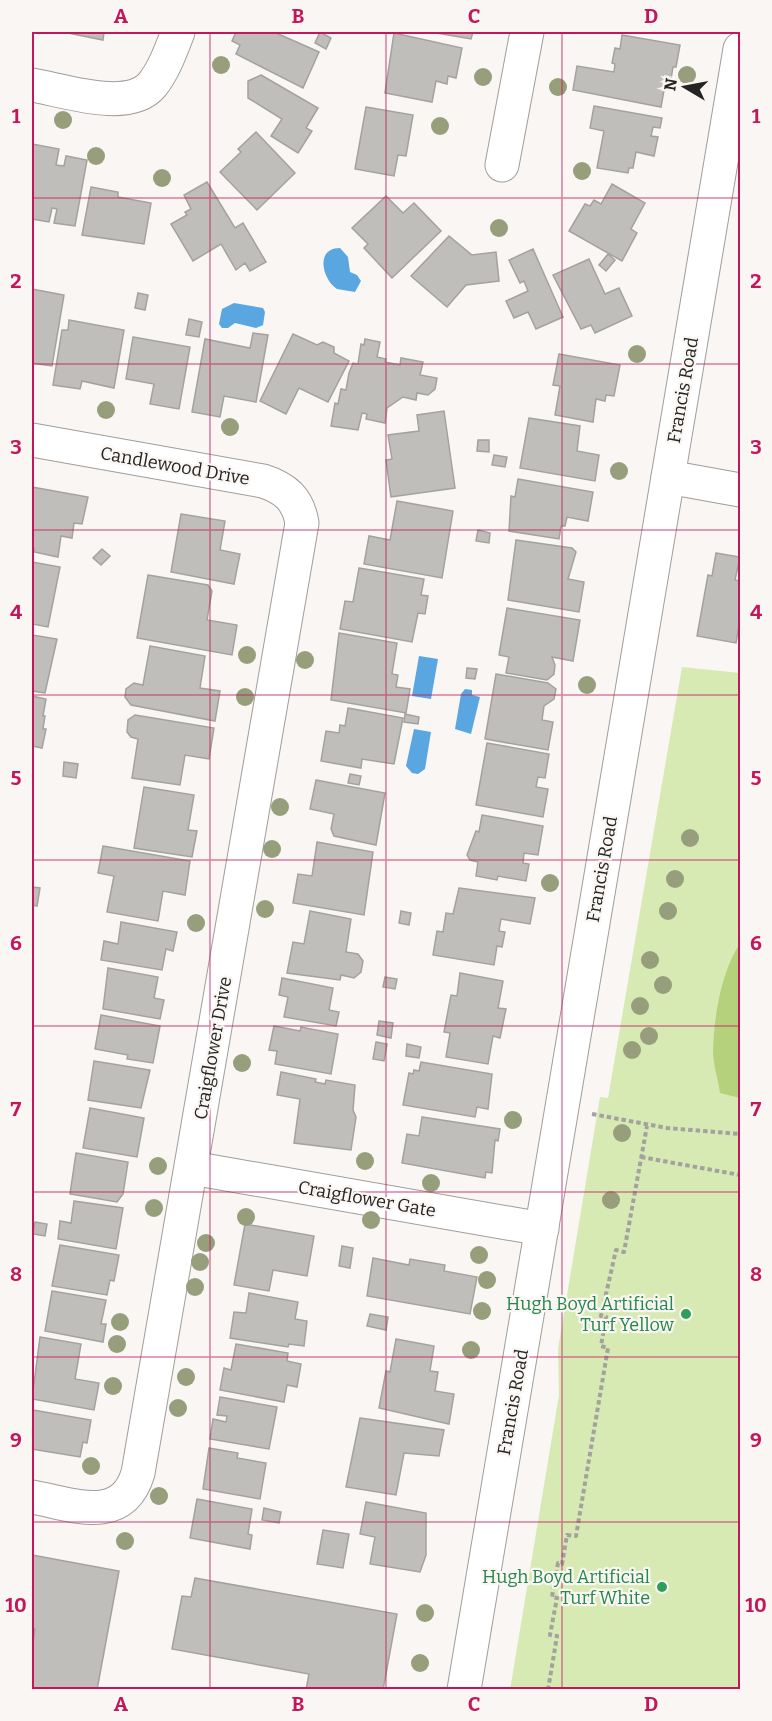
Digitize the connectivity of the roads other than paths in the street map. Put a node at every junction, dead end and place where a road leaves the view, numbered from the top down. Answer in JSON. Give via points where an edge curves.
{"nodes":[{"id":1,"x":178,"y":32,"type":"edge"},
{"id":2,"x":527,"y":32,"type":"edge"},
{"id":3,"x":741,"y":49,"type":"edge"},
{"id":4,"x":32,"y":85,"type":"edge"},
{"id":5,"x":502,"y":165,"type":"dead end"},
{"id":6,"x":32,"y":440,"type":"edge"},
{"id":7,"x":668,"y":477,"type":"junction"},
{"id":8,"x":741,"y":490,"type":"edge"},
{"id":9,"x":303,"y":494,"type":"joint"},
{"id":10,"x":192,"y":1168,"type":"junction"},
{"id":11,"x":542,"y":1229,"type":"junction"},
{"id":12,"x":32,"y":1497,"type":"edge"},
{"id":13,"x":464,"y":1689,"type":"edge"}],
"edges":[{"from":1,"to":4,"type":"street","via":[[159,76],[156,102]]},
{"from":2,"to":5,"type":"street"},
{"from":3,"to":7,"type":"street","name":"Francis Road"},
{"from":6,"to":9,"type":"street","name":"Candlewood Drive","via":[[263,481]]},
{"from":7,"to":8,"type":"street"},
{"from":7,"to":11,"type":"street","name":"Francis Road"},
{"from":9,"to":10,"type":"street","name":"Craigflower Drive","via":[[302,534]]},
{"from":10,"to":11,"type":"street","name":"Craigflower Gate"},
{"from":10,"to":12,"type":"street","name":"Craigflower Drive","via":[[135,1484],[125,1498],[110,1507]]},
{"from":11,"to":13,"type":"street","name":"Francis Road"}]}
